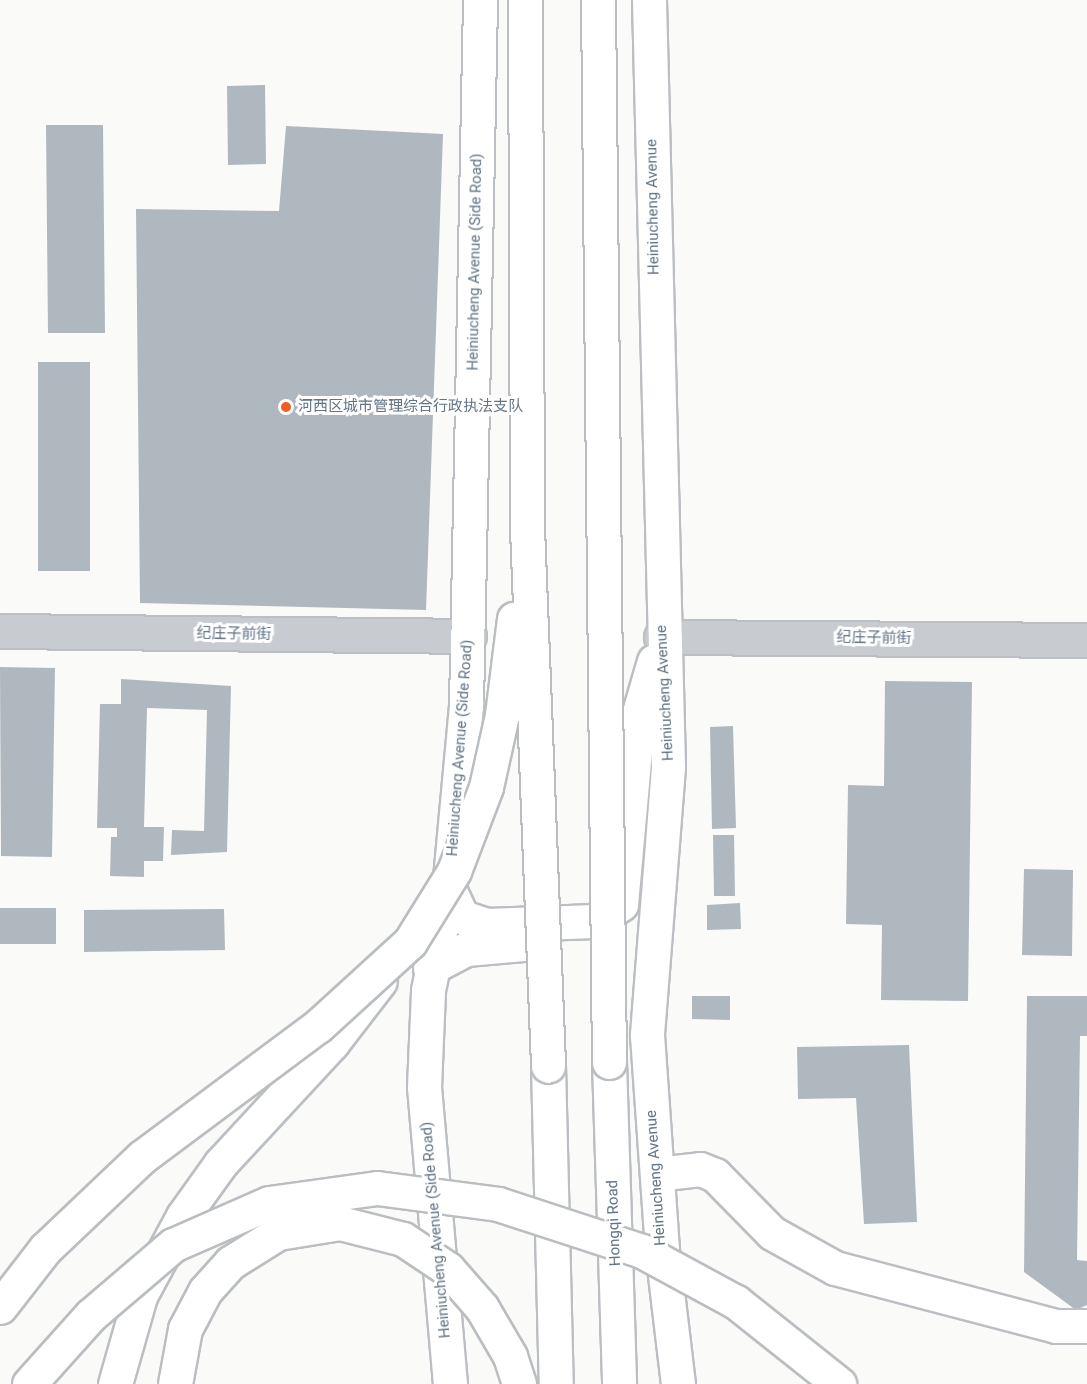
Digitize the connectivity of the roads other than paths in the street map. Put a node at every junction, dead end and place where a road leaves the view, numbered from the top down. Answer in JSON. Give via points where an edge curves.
{"nodes":[{"id":1,"x":480,"y":0,"type":"edge"},
{"id":2,"x":525,"y":0,"type":"edge"},
{"id":3,"x":598,"y":0,"type":"edge"},
{"id":4,"x":649,"y":0,"type":"edge"},
{"id":5,"x":527,"y":528,"type":"junction"},
{"id":6,"x":0,"y":631,"type":"edge"},
{"id":7,"x":469,"y":636,"type":"junction"},
{"id":8,"x":662,"y":637,"type":"junction"},
{"id":9,"x":1087,"y":640,"type":"edge"},
{"id":10,"x":449,"y":889,"type":"junction"},
{"id":11,"x":395,"y":960,"type":"junction"},
{"id":12,"x":430,"y":968,"type":"junction"},
{"id":13,"x":647,"y":1001,"type":"junction"},
{"id":14,"x":657,"y":1174,"type":"junction"},
{"id":15,"x":0,"y":1307,"type":"edge"},
{"id":16,"x":1087,"y":1326,"type":"edge"},
{"id":17,"x":29,"y":1384,"type":"edge"},
{"id":18,"x":115,"y":1384,"type":"edge"},
{"id":19,"x":175,"y":1384,"type":"edge"},
{"id":20,"x":450,"y":1384,"type":"edge"},
{"id":21,"x":519,"y":1384,"type":"edge"},
{"id":22,"x":556,"y":1384,"type":"edge"},
{"id":23,"x":619,"y":1384,"type":"edge"},
{"id":24,"x":678,"y":1384,"type":"edge"},
{"id":25,"x":839,"y":1384,"type":"edge"}],
"edges":[{"from":1,"to":7,"type":"main road","name":"Heiniucheng Avenue (Side Road)"},
{"from":2,"to":5,"type":"main road","bridge":true},
{"from":3,"to":23,"type":"main road","name":"Hongqi Road","bridge":true,"via":[[609,1062]]},
{"from":4,"to":8,"type":"main road","name":"Heiniucheng Avenue"},
{"from":5,"to":11,"type":"main road","bridge":true,"via":[[502,715],[486,786],[454,871]]},
{"from":5,"to":22,"type":"main road","bridge":true},
{"from":6,"to":7,"type":"street","name":"纪庄子前街"},
{"from":7,"to":10,"type":"main road","name":"Heiniucheng Avenue (Side Road)"},
{"from":8,"to":9,"type":"street","name":"纪庄子前街"},
{"from":8,"to":10,"type":"main road","via":[[638,716],[621,904],[594,921],[488,925],[462,917]]},
{"from":8,"to":13,"type":"main road","name":"Heiniucheng Avenue","via":[[668,767]]},
{"from":10,"to":12,"type":"main road","name":"Heiniucheng Avenue (Side Road)"},
{"from":11,"to":15,"type":"main road","bridge":true,"via":[[300,1040],[142,1157],[45,1249]]},
{"from":11,"to":18,"type":"main road","bridge":true,"via":[[332,1043],[221,1164],[183,1216],[140,1296]]},
{"from":12,"to":13,"type":"main road","via":[[488,944],[626,942]]},
{"from":12,"to":20,"type":"main road","name":"Heiniucheng Avenue (Side Road)","via":[[424,1097]]},
{"from":13,"to":14,"type":"main road","name":"Heiniucheng Avenue"},
{"from":14,"to":16,"type":"main road","via":[[700,1170],[715,1175],[772,1233],[835,1268],[1056,1326]]},
{"from":14,"to":24,"type":"main road","name":"Heiniucheng Avenue"},
{"from":17,"to":25,"type":"main road","bridge":true,"via":[[91,1315],[173,1245],[269,1203],[345,1188],[377,1188],[498,1204],[642,1251],[736,1302]]},
{"from":19,"to":21,"type":"main road","bridge":true,"via":[[185,1329],[206,1291],[230,1263],[278,1233],[340,1223],[403,1239],[448,1269],[495,1329]]}]}
